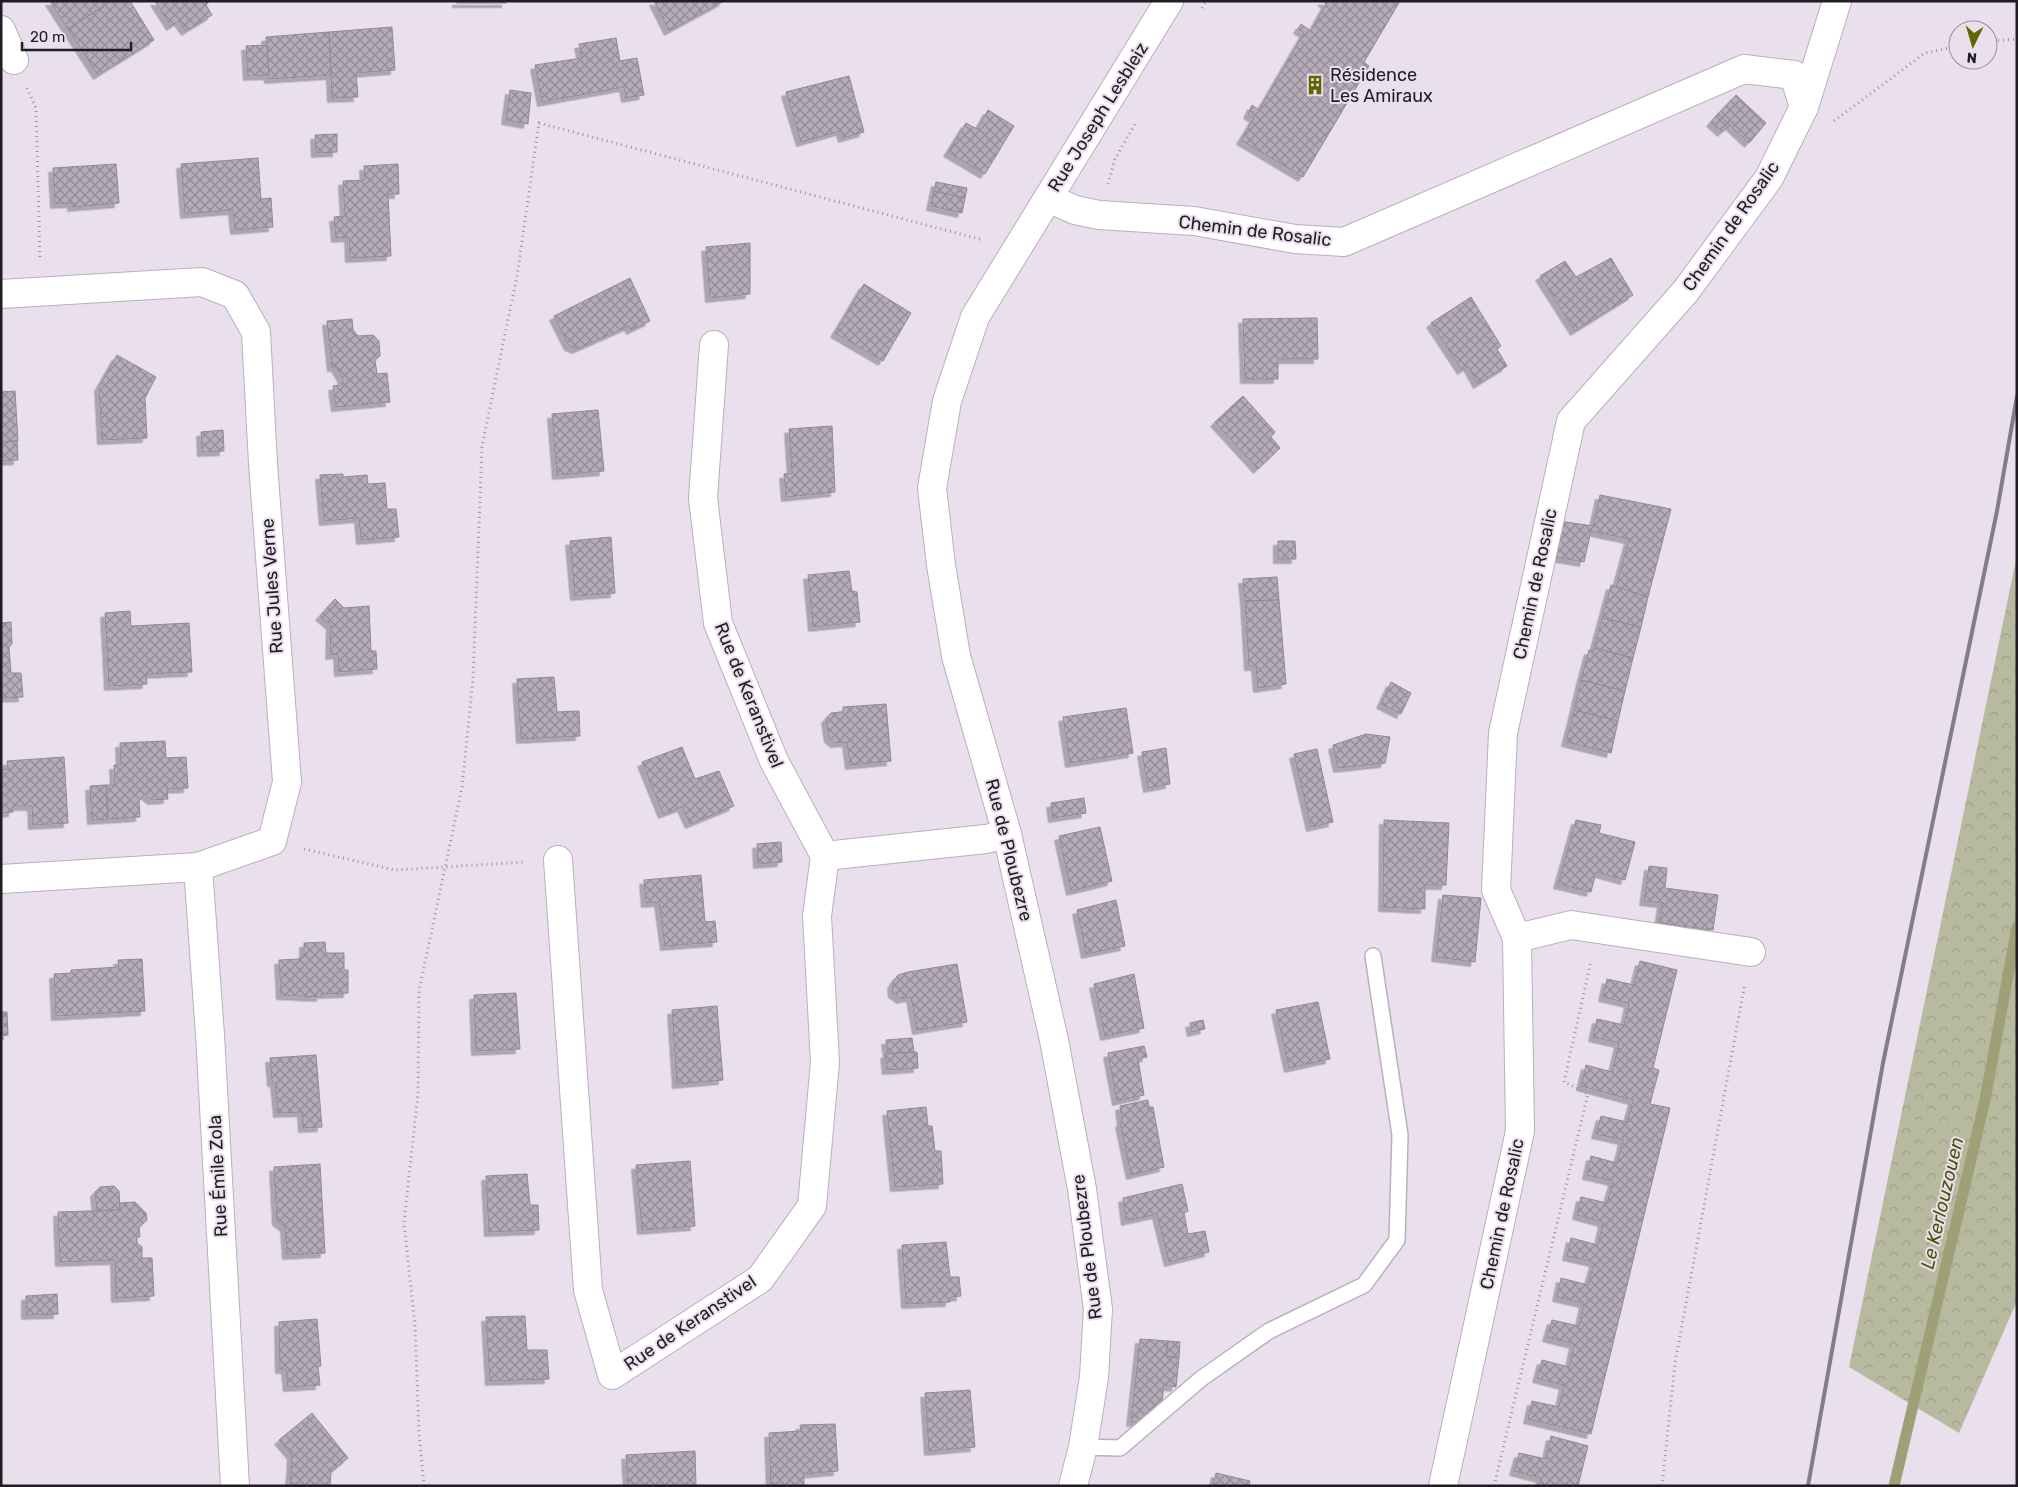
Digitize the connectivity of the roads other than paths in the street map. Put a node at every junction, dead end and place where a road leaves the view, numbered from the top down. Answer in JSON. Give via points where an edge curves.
{"nodes":[{"id":1,"x":1169,"y":1,"type":"edge"},
{"id":2,"x":1837,"y":1,"type":"edge"},
{"id":3,"x":1,"y":30,"type":"edge"},
{"id":4,"x":14,"y":60,"type":"dead end"},
{"id":5,"x":1804,"y":107,"type":"junction"},
{"id":6,"x":1048,"y":198,"type":"junction"},
{"id":7,"x":1023,"y":241,"type":"joint"},
{"id":8,"x":1,"y":294,"type":"edge"},
{"id":9,"x":714,"y":346,"type":"dead end"},
{"id":10,"x":1008,"y":834,"type":"junction"},
{"id":11,"x":825,"y":856,"type":"junction"},
{"id":12,"x":558,"y":860,"type":"road end"},
{"id":13,"x":198,"y":867,"type":"junction"},
{"id":14,"x":1,"y":879,"type":"edge"},
{"id":15,"x":1517,"y":938,"type":"junction"},
{"id":16,"x":1751,"y":952,"type":"road end"},
{"id":17,"x":1372,"y":956,"type":"dead end"},
{"id":18,"x":1084,"y":1447,"type":"junction"},
{"id":19,"x":235,"y":1486,"type":"edge"},
{"id":20,"x":1073,"y":1486,"type":"edge"},
{"id":21,"x":1443,"y":1486,"type":"edge"}],
"edges":[{"from":1,"to":6,"type":"street","name":"Rue Joseph Lesbleiz"},
{"from":2,"to":5,"type":"street"},
{"from":3,"to":4,"type":"street"},
{"from":5,"to":6,"type":"street","name":"Chemin de Rosalic","via":[[1794,75],[1744,69],[1344,242],[1295,239],[1194,221],[1099,215],[1075,210]]},
{"from":5,"to":15,"type":"street","name":"Chemin de Rosalic","via":[[1769,178],[1685,292],[1571,421],[1503,734],[1496,890]]},
{"from":6,"to":7,"type":"street","name":"Rue Joseph Lesbleiz"},
{"from":7,"to":10,"type":"street","name":"Rue de Ploubezre","via":[[975,317],[947,400],[932,488],[956,656]]},
{"from":8,"to":13,"type":"street","name":"Rue Jules Verne","via":[[202,282],[236,295],[256,332],[287,782],[272,841]]},
{"from":9,"to":11,"type":"street","name":"Rue de Keranstivel","via":[[703,498],[718,623],[774,761]]},
{"from":10,"to":11,"type":"street"},
{"from":10,"to":18,"type":"street","name":"Rue de Ploubezre","via":[[1054,1040],[1082,1189],[1098,1309],[1094,1377]]},
{"from":11,"to":12,"type":"street","name":"Rue de Keranstivel","via":[[818,916],[825,1062],[812,1206],[760,1279],[612,1375],[588,1290]]},
{"from":13,"to":14,"type":"street"},
{"from":13,"to":19,"type":"street","name":"Rue Émile Zola"},
{"from":15,"to":16,"type":"street","via":[[1570,925]]},
{"from":15,"to":21,"type":"street","name":"Chemin de Rosalic","via":[[1520,1131]]},
{"from":17,"to":18,"type":"lane","via":[[1400,1135],[1397,1240],[1364,1285],[1269,1331],[1202,1378],[1120,1448]]},
{"from":18,"to":20,"type":"street","name":"Rue de Ploubezre"}]}
